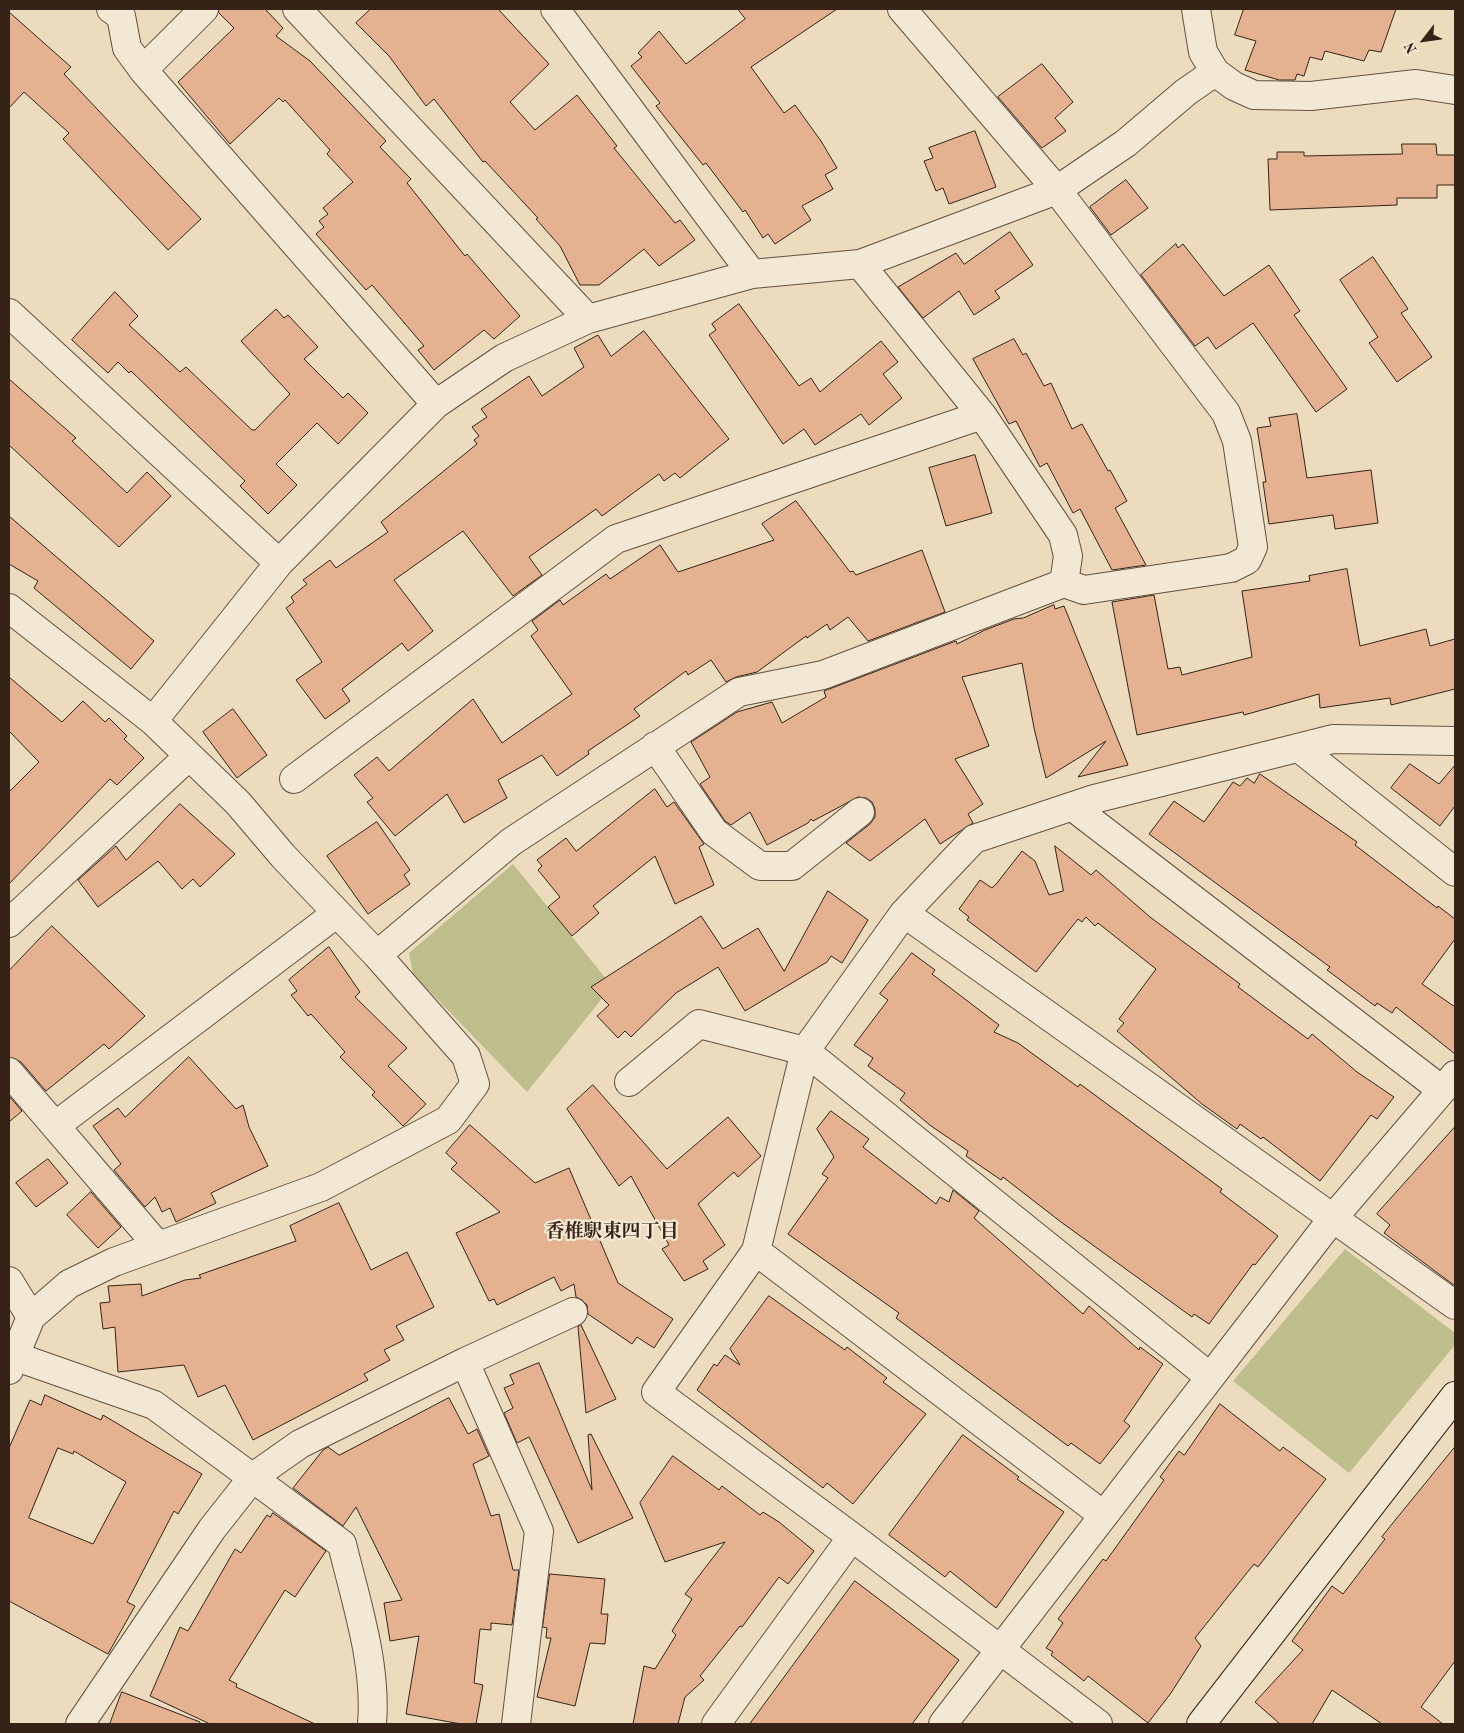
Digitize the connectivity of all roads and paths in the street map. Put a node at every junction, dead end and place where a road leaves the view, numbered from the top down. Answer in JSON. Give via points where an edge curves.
{"nodes":[{"id":1,"x":111,"y":9,"type":"edge"},
{"id":2,"x":204,"y":9,"type":"edge"},
{"id":3,"x":297,"y":9,"type":"edge"},
{"id":4,"x":555,"y":9,"type":"edge"},
{"id":5,"x":902,"y":9,"type":"edge"},
{"id":6,"x":1196,"y":9,"type":"edge"},
{"id":7,"x":143,"y":70,"type":"junction"},
{"id":8,"x":1215,"y":72,"type":"junction"},
{"id":9,"x":1455,"y":90,"type":"edge"},
{"id":10,"x":1057,"y":190,"type":"junction"},
{"id":11,"x":860,"y":264,"type":"junction"},
{"id":12,"x":752,"y":274,"type":"junction"},
{"id":13,"x":9,"y":313,"type":"edge"},
{"id":14,"x":588,"y":319,"type":"junction"},
{"id":15,"x":436,"y":404,"type":"junction"},
{"id":16,"x":982,"y":415,"type":"junction"},
{"id":17,"x":279,"y":563,"type":"junction"},
{"id":18,"x":1064,"y":583,"type":"junction"},
{"id":19,"x":12,"y":616,"type":"edge"},
{"id":20,"x":153,"y":721,"type":"junction"},
{"id":21,"x":1455,"y":741,"type":"edge"},
{"id":22,"x":655,"y":746,"type":"junction"},
{"id":23,"x":1299,"y":748,"type":"junction"},
{"id":24,"x":189,"y":756,"type":"junction"},
{"id":25,"x":294,"y":779,"type":"dead end"},
{"id":26,"x":1072,"y":807,"type":"junction"},
{"id":27,"x":860,"y":812,"type":"dead end"},
{"id":28,"x":1455,"y":872,"type":"edge"},
{"id":29,"x":337,"y":913,"type":"junction"},
{"id":30,"x":904,"y":913,"type":"junction"},
{"id":31,"x":12,"y":914,"type":"edge"},
{"id":32,"x":377,"y":955,"type":"junction"},
{"id":33,"x":806,"y":1051,"type":"junction"},
{"id":34,"x":9,"y":1072,"type":"edge"},
{"id":35,"x":629,"y":1082,"type":"dead end"},
{"id":36,"x":1449,"y":1082,"type":"edge"},
{"id":37,"x":55,"y":1126,"type":"junction"},
{"id":38,"x":1333,"y":1218,"type":"junction"},
{"id":39,"x":158,"y":1246,"type":"junction"},
{"id":40,"x":756,"y":1251,"type":"junction"},
{"id":41,"x":9,"y":1281,"type":"edge"},
{"id":42,"x":1455,"y":1305,"type":"edge"},
{"id":43,"x":573,"y":1312,"type":"dead end"},
{"id":44,"x":31,"y":1317,"type":"junction"},
{"id":45,"x":465,"y":1362,"type":"junction"},
{"id":46,"x":11,"y":1363,"type":"edge"},
{"id":47,"x":1210,"y":1377,"type":"junction"},
{"id":48,"x":1455,"y":1396,"type":"edge"},
{"id":49,"x":253,"y":1477,"type":"junction"},
{"id":50,"x":1103,"y":1515,"type":"junction"},
{"id":51,"x":852,"y":1537,"type":"junction"},
{"id":52,"x":999,"y":1649,"type":"junction"},
{"id":53,"x":84,"y":1723,"type":"edge"},
{"id":54,"x":372,"y":1724,"type":"edge"},
{"id":55,"x":516,"y":1724,"type":"edge"},
{"id":56,"x":716,"y":1724,"type":"edge"},
{"id":57,"x":943,"y":1724,"type":"edge"},
{"id":58,"x":1098,"y":1724,"type":"edge"},
{"id":59,"x":1202,"y":1724,"type":"edge"}],
"edges":[{"from":1,"to":7,"type":"street","via":[[121,16],[127,48]]},
{"from":2,"to":7,"type":"street"},
{"from":3,"to":14,"type":"street"},
{"from":4,"to":12,"type":"street"},
{"from":5,"to":10,"type":"street"},
{"from":6,"to":8,"type":"street","via":[[1203,52]]},
{"from":7,"to":15,"type":"street"},
{"from":8,"to":9,"type":"street","via":[[1254,95],[1311,96],[1416,84]]},
{"from":8,"to":10,"type":"street","via":[[1126,143]]},
{"from":10,"to":11,"type":"street"},
{"from":10,"to":18,"type":"street","via":[[1226,413],[1237,441],[1253,546],[1247,560],[1231,568],[1084,590]]},
{"from":11,"to":12,"type":"street"},
{"from":11,"to":16,"type":"street"},
{"from":12,"to":14,"type":"street"},
{"from":13,"to":17,"type":"street"},
{"from":14,"to":15,"type":"street","via":[[504,358]]},
{"from":15,"to":17,"type":"street"},
{"from":16,"to":18,"type":"street","via":[[1063,536],[1068,556]]},
{"from":16,"to":25,"type":"street","via":[[616,539]]},
{"from":17,"to":20,"type":"street"},
{"from":18,"to":22,"type":"street","via":[[823,675],[739,692]]},
{"from":19,"to":20,"type":"street"},
{"from":20,"to":24,"type":"street"},
{"from":21,"to":23,"type":"street","via":[[1332,739]]},
{"from":22,"to":27,"type":"street","via":[[714,832],[760,866],[792,866]]},
{"from":22,"to":32,"type":"street","via":[[511,842]]},
{"from":23,"to":26,"type":"street"},
{"from":23,"to":28,"type":"street"},
{"from":24,"to":29,"type":"street","via":[[238,803]]},
{"from":24,"to":31,"type":"street"},
{"from":26,"to":30,"type":"street","via":[[974,839]]},
{"from":26,"to":36,"type":"street"},
{"from":29,"to":32,"type":"street"},
{"from":29,"to":37,"type":"street"},
{"from":30,"to":33,"type":"street"},
{"from":30,"to":38,"type":"street"},
{"from":32,"to":39,"type":"street","via":[[466,1056],[475,1084],[448,1120],[321,1187]]},
{"from":33,"to":35,"type":"street","via":[[699,1024]]},
{"from":33,"to":40,"type":"street"},
{"from":33,"to":47,"type":"street"},
{"from":34,"to":37,"type":"street"},
{"from":36,"to":38,"type":"street"},
{"from":37,"to":39,"type":"street"},
{"from":38,"to":42,"type":"street"},
{"from":38,"to":47,"type":"street"},
{"from":39,"to":44,"type":"street","via":[[114,1262],[70,1284]]},
{"from":40,"to":50,"type":"street"},
{"from":40,"to":51,"type":"street","via":[[656,1392]]},
{"from":41,"to":44,"type":"street"},
{"from":43,"to":45,"type":"street"},
{"from":44,"to":46,"type":"street"},
{"from":45,"to":49,"type":"street","via":[[300,1444]]},
{"from":45,"to":55,"type":"street","via":[[539,1531]]},
{"from":46,"to":49,"type":"street","via":[[154,1405]]},
{"from":47,"to":50,"type":"street"},
{"from":48,"to":59,"type":"street"},
{"from":49,"to":53,"type":"street","via":[[212,1529]]},
{"from":49,"to":54,"type":"street","via":[[342,1544],[367,1644],[374,1700]]},
{"from":50,"to":52,"type":"street"},
{"from":51,"to":52,"type":"street"},
{"from":51,"to":56,"type":"street"},
{"from":52,"to":57,"type":"street"},
{"from":52,"to":58,"type":"street"}]}
